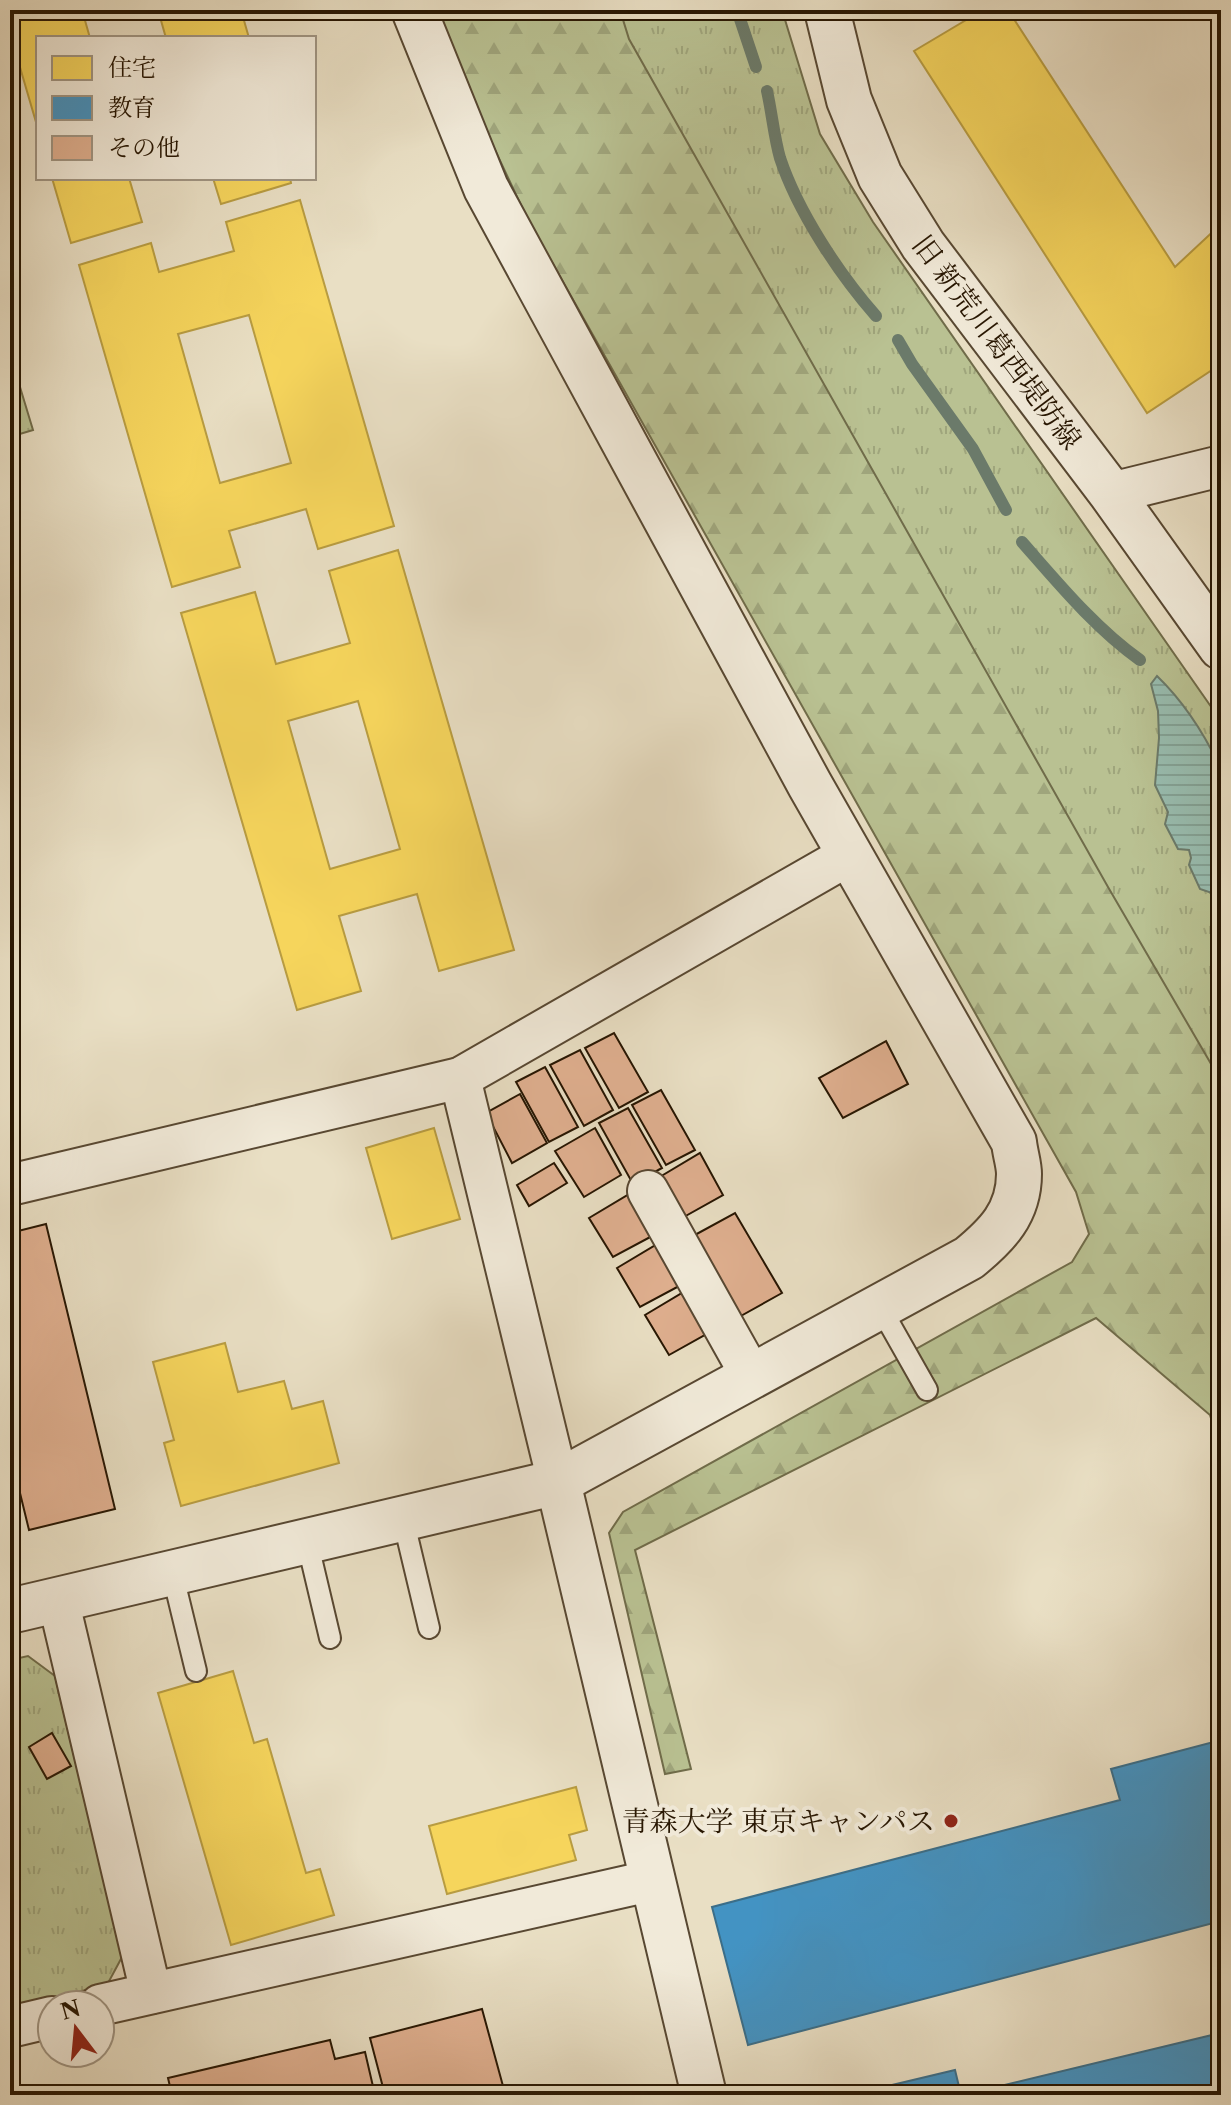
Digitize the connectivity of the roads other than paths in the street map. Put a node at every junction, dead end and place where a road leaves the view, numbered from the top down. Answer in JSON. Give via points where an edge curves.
{"nodes":[{"id":1,"x":414,"y":10,"type":"edge"},
{"id":2,"x":827,"y":10,"type":"edge"},
{"id":3,"x":1221,"y":466,"type":"edge"},
{"id":4,"x":1111,"y":493,"type":"junction"},
{"id":5,"x":1221,"y":647,"type":"edge"},
{"id":6,"x":849,"y":855,"type":"junction"},
{"id":7,"x":460,"y":1078,"type":"junction"},
{"id":8,"x":10,"y":1185,"type":"edge"},
{"id":9,"x":648,"y":1191,"type":"dead end"},
{"id":10,"x":880,"y":1307,"type":"junction"},
{"id":11,"x":752,"y":1377,"type":"junction"},
{"id":12,"x":927,"y":1390,"type":"dead end"},
{"id":13,"x":558,"y":1482,"type":"junction"},
{"id":14,"x":403,"y":1519,"type":"junction"},
{"id":15,"x":307,"y":1541,"type":"junction"},
{"id":16,"x":172,"y":1572,"type":"junction"},
{"id":17,"x":58,"y":1599,"type":"junction"},
{"id":18,"x":10,"y":1611,"type":"edge"},
{"id":19,"x":429,"y":1628,"type":"dead end"},
{"id":20,"x":330,"y":1638,"type":"dead end"},
{"id":21,"x":196,"y":1671,"type":"dead end"},
{"id":22,"x":654,"y":1880,"type":"junction"},
{"id":23,"x":151,"y":1993,"type":"junction"},
{"id":24,"x":116,"y":2001,"type":"edge"},
{"id":25,"x":36,"y":2021,"type":"edge"},
{"id":26,"x":10,"y":2027,"type":"edge"},
{"id":27,"x":704,"y":2095,"type":"edge"}],
"edges":[{"from":1,"to":6,"type":"street","via":[[486,188]]},
{"from":2,"to":4,"type":"street","name":"旧 新荒川葛西堤防線","via":[[849,100],[880,176],[923,245]]},
{"from":3,"to":4,"type":"street"},
{"from":4,"to":5,"type":"street","name":"旧 新荒川葛西堤防線"},
{"from":6,"to":7,"type":"street"},
{"from":6,"to":10,"type":"street","via":[[1014,1142],[1019,1174],[1015,1205],[996,1236],[969,1258]]},
{"from":7,"to":8,"type":"street"},
{"from":7,"to":13,"type":"street"},
{"from":9,"to":11,"type":"street"},
{"from":10,"to":11,"type":"street"},
{"from":10,"to":12,"type":"lane"},
{"from":11,"to":13,"type":"street"},
{"from":13,"to":14,"type":"street"},
{"from":13,"to":22,"type":"street"},
{"from":14,"to":15,"type":"street"},
{"from":14,"to":19,"type":"lane"},
{"from":15,"to":16,"type":"street"},
{"from":15,"to":20,"type":"lane"},
{"from":16,"to":17,"type":"street"},
{"from":16,"to":21,"type":"lane"},
{"from":17,"to":18,"type":"street"},
{"from":17,"to":23,"type":"street"},
{"from":22,"to":23,"type":"street"},
{"from":22,"to":27,"type":"street"},
{"from":23,"to":24,"type":"street"},
{"from":25,"to":26,"type":"street"}]}
